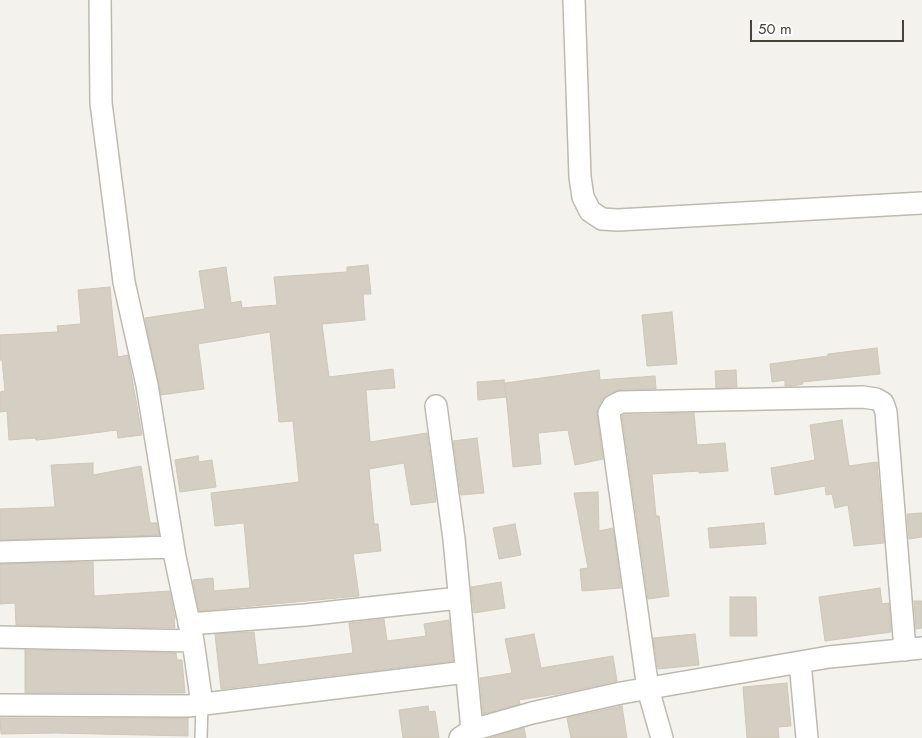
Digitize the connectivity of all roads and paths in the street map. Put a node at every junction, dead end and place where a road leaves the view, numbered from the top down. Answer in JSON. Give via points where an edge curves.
{"nodes":[{"id":1,"x":100,"y":0,"type":"edge"},
{"id":2,"x":574,"y":0,"type":"edge"},
{"id":3,"x":922,"y":204,"type":"edge"},
{"id":4,"x":436,"y":406,"type":"dead end"},
{"id":5,"x":173,"y":547,"type":"junction"},
{"id":6,"x":0,"y":552,"type":"edge"},
{"id":7,"x":460,"y":598,"type":"junction"},
{"id":8,"x":191,"y":633,"type":"junction"},
{"id":9,"x":0,"y":637,"type":"edge"},
{"id":10,"x":914,"y":649,"type":"edge"},
{"id":11,"x":800,"y":662,"type":"junction"},
{"id":12,"x":466,"y":672,"type":"junction"},
{"id":13,"x":648,"y":689,"type":"junction"},
{"id":14,"x":202,"y":704,"type":"junction"},
{"id":15,"x":0,"y":705,"type":"edge"},
{"id":16,"x":466,"y":734,"type":"edge"},
{"id":17,"x":201,"y":738,"type":"edge"},
{"id":18,"x":662,"y":738,"type":"edge"},
{"id":19,"x":807,"y":738,"type":"edge"}],
"edges":[{"from":1,"to":5,"type":"street","via":[[101,103],[124,282],[147,385]]},
{"from":2,"to":3,"type":"street","via":[[582,190],[590,211],[602,219]]},
{"from":4,"to":7,"type":"street"},
{"from":5,"to":6,"type":"street"},
{"from":5,"to":8,"type":"street"},
{"from":7,"to":8,"type":"street","via":[[305,615]]},
{"from":7,"to":12,"type":"street"},
{"from":8,"to":9,"type":"street"},
{"from":8,"to":14,"type":"street"},
{"from":10,"to":11,"type":"street"},
{"from":10,"to":13,"type":"street","via":[[883,403],[863,397],[621,402],[609,413]]},
{"from":11,"to":13,"type":"street"},
{"from":11,"to":19,"type":"street"},
{"from":12,"to":14,"type":"street"},
{"from":12,"to":16,"type":"street"},
{"from":13,"to":16,"type":"street","via":[[546,709]]},
{"from":13,"to":18,"type":"street"},
{"from":14,"to":15,"type":"street"},
{"from":14,"to":17,"type":"lane"}]}
